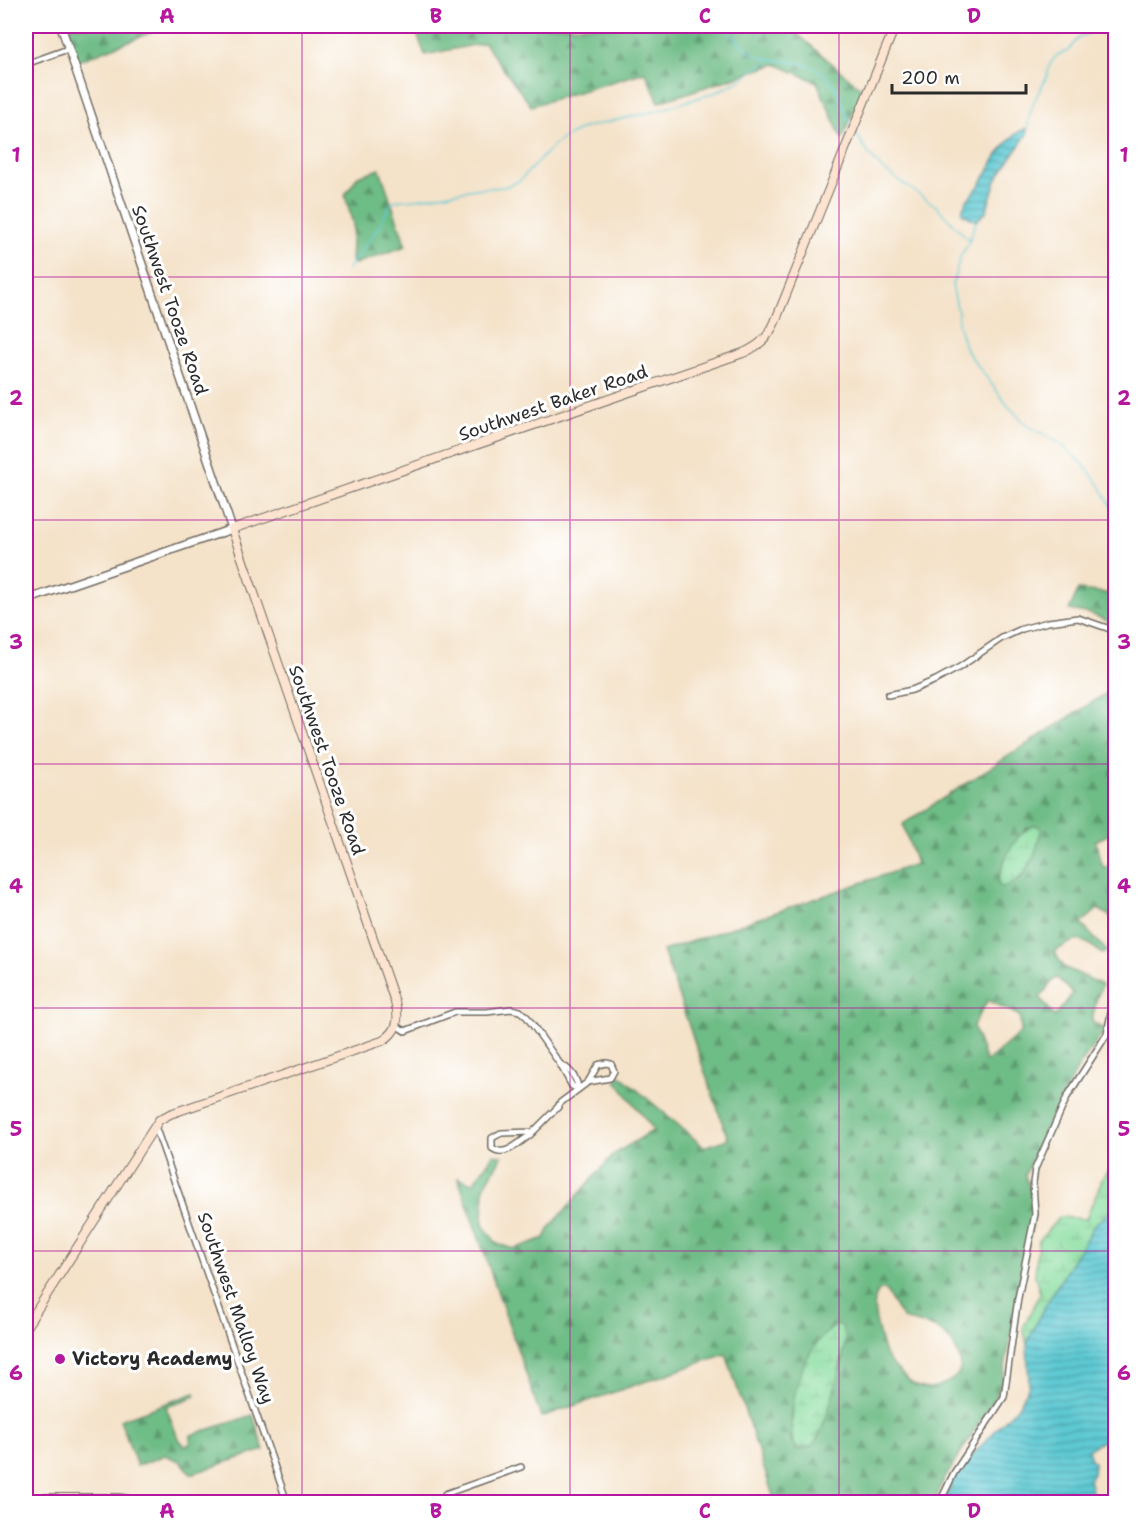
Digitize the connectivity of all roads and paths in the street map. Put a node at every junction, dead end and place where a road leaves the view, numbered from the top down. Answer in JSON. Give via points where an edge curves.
{"nodes":[{"id":1,"x":60,"y":26,"type":"edge"},
{"id":2,"x":895,"y":26,"type":"edge"},
{"id":3,"x":68,"y":49,"type":"junction"},
{"id":4,"x":26,"y":64,"type":"edge"},
{"id":5,"x":232,"y":528,"type":"junction"},
{"id":6,"x":26,"y":600,"type":"edge"},
{"id":7,"x":1116,"y":632,"type":"edge"},
{"id":8,"x":888,"y":695,"type":"dead end"},
{"id":9,"x":1116,"y":987,"type":"edge"},
{"id":10,"x":397,"y":1026,"type":"junction"},
{"id":11,"x":588,"y":1082,"type":"junction"},
{"id":12,"x":578,"y":1089,"type":"junction"},
{"id":13,"x":154,"y":1124,"type":"junction"},
{"id":14,"x":533,"y":1132,"type":"junction"},
{"id":15,"x":26,"y":1327,"type":"edge"},
{"id":16,"x":521,"y":1467,"type":"dead end"},
{"id":17,"x":26,"y":1498,"type":"edge"},
{"id":18,"x":143,"y":1503,"type":"edge"},
{"id":19,"x":287,"y":1503,"type":"edge"},
{"id":20,"x":440,"y":1503,"type":"edge"},
{"id":21,"x":940,"y":1503,"type":"edge"}],
"edges":[{"from":1,"to":3,"type":"street","name":"Southwest Tooze Road"},
{"from":2,"to":5,"type":"main road","name":"Southwest Baker Road","via":[[776,322],[758,345]]},
{"from":3,"to":4,"type":"street"},
{"from":3,"to":5,"type":"street","name":"Southwest Tooze Road"},
{"from":5,"to":6,"type":"street","name":"Southwest Baker Road"},
{"from":5,"to":10,"type":"main road","name":"Southwest Tooze Road","via":[[395,1002]]},
{"from":7,"to":8,"type":"street","via":[[1083,619],[1048,622],[1011,633],[936,680]]},
{"from":9,"to":21,"type":"street","via":[[1107,1034],[1067,1097],[1035,1169],[1035,1214],[1004,1397],[954,1473]]},
{"from":10,"to":12,"type":"street","via":[[405,1031],[455,1012],[520,1011],[572,1086]]},
{"from":10,"to":13,"type":"main road","via":[[382,1041],[170,1114]]},
{"from":11,"to":11,"type":"street","via":[[610,1078],[614,1071],[611,1064],[598,1065]]},
{"from":11,"to":12,"type":"street"},
{"from":12,"to":14,"type":"street"},
{"from":13,"to":15,"type":"main road"},
{"from":13,"to":19,"type":"street","name":"Southwest Malloy Way"},
{"from":14,"to":14,"type":"street","via":[[507,1151],[492,1148],[491,1140],[498,1134]]},
{"from":16,"to":20,"type":"street","via":[[445,1494]]},
{"from":17,"to":18,"type":"main road","via":[[119,1498]]}]}
